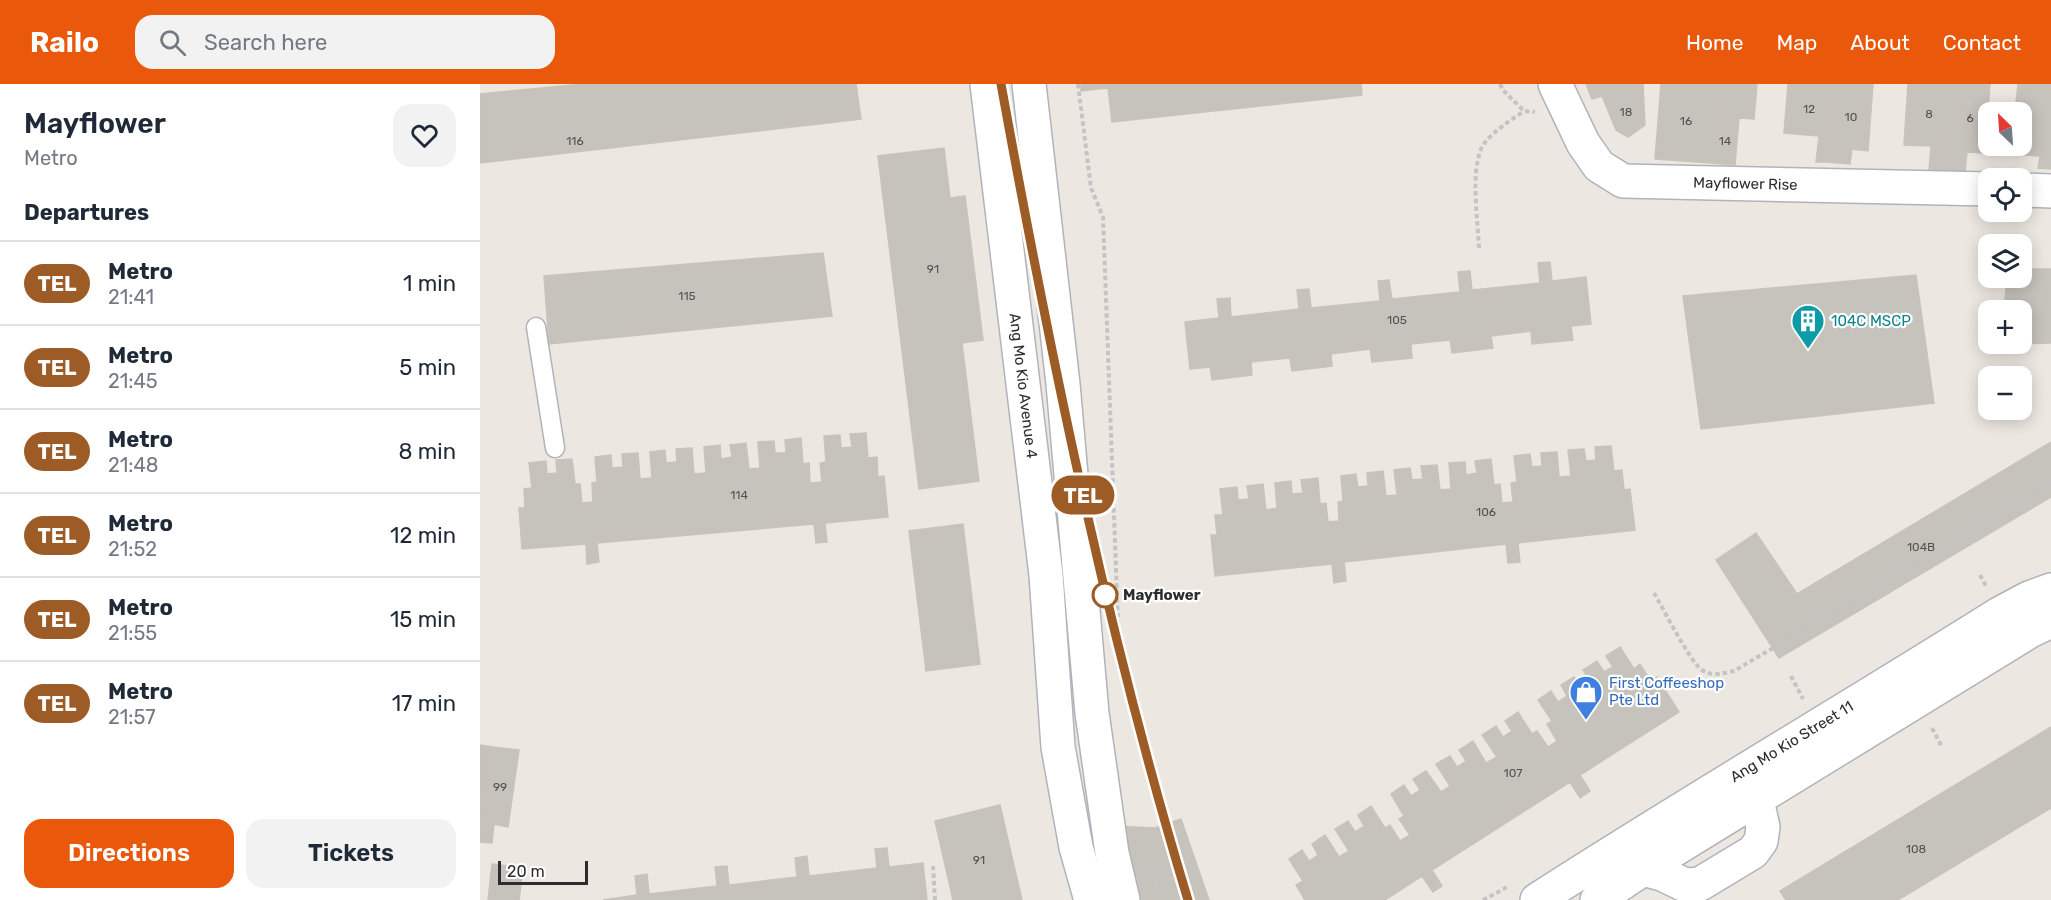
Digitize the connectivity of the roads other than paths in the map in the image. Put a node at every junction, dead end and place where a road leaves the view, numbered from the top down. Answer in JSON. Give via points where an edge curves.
{"nodes":[{"id":1,"x":987,"y":84,"type":"edge"},
{"id":2,"x":1029,"y":84,"type":"edge"},
{"id":3,"x":1555,"y":84,"type":"edge"},
{"id":4,"x":1978,"y":189,"type":"edge"},
{"id":5,"x":2032,"y":190,"type":"edge"},
{"id":6,"x":2051,"y":191,"type":"edge"},
{"id":7,"x":536,"y":327,"type":"dead end"},
{"id":8,"x":555,"y":448,"type":"dead end"},
{"id":9,"x":2051,"y":590,"type":"edge"},
{"id":10,"x":2051,"y":621,"type":"edge"},
{"id":11,"x":1091,"y":900,"type":"edge"},
{"id":12,"x":1123,"y":900,"type":"edge"},
{"id":13,"x":1537,"y":900,"type":"edge"},
{"id":14,"x":1597,"y":900,"type":"edge"}],
"edges":[{"from":1,"to":11,"type":"street","name":"Ang Mo Kio Avenue 4","via":[[1046,575],[1058,747],[1076,847]]},
{"from":2,"to":12,"type":"street","via":[[1063,384],[1092,713],[1112,853]]},
{"from":3,"to":4,"type":"street","name":"Mayflower Rise","via":[[1583,143],[1599,166],[1623,181]]},
{"from":5,"to":6,"type":"street"},
{"from":7,"to":8,"type":"lane"},
{"from":9,"to":13,"type":"street","name":"Ang Mo Kio Street 11","via":[[1999,614]]},
{"from":10,"to":14,"type":"street","name":"Ang Mo Kio Street 11","via":[[1756,800],[1763,826],[1761,841],[1753,852],[1700,884],[1685,885],[1643,869]]}]}
